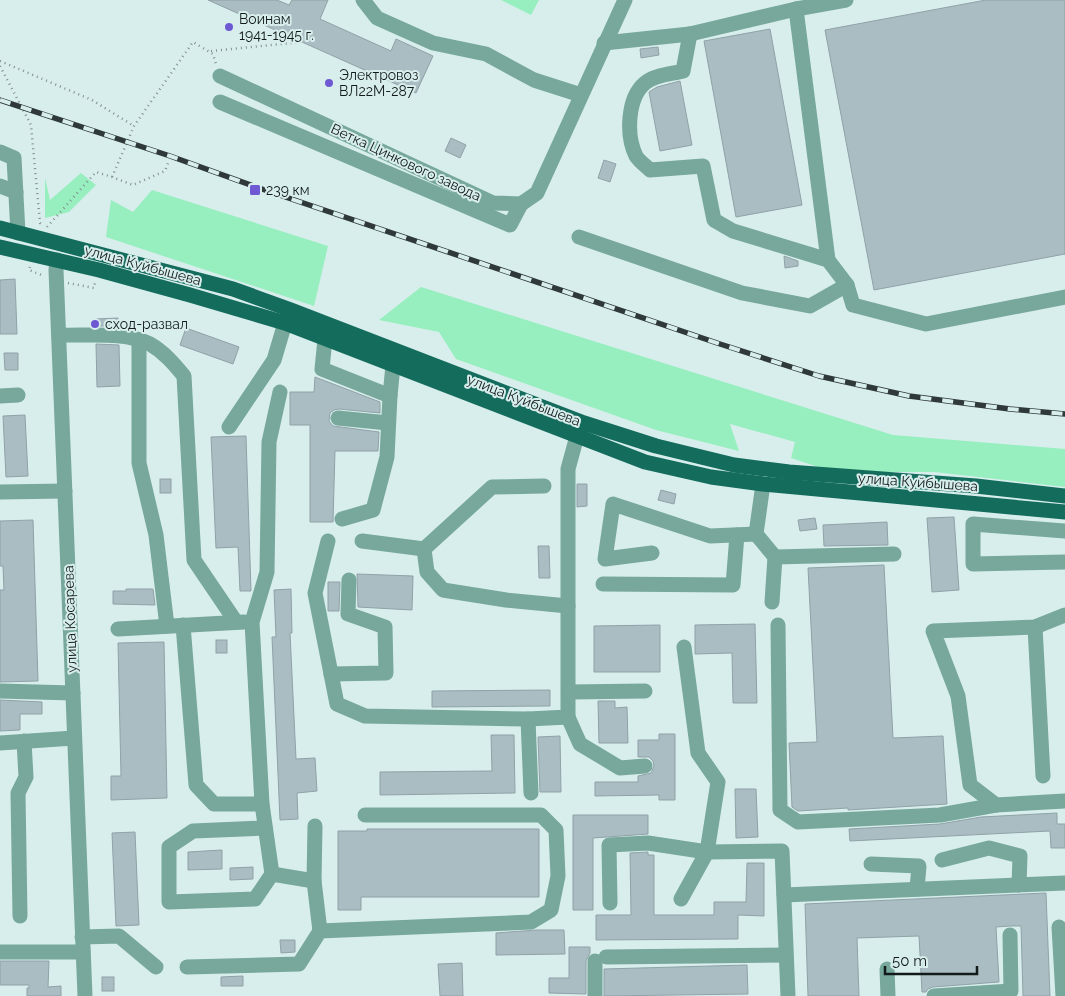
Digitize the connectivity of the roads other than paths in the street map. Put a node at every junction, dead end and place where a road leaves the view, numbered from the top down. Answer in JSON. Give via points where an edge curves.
{"nodes":[{"id":1,"x":363,"y":0,"type":"edge"},
{"id":2,"x":625,"y":0,"type":"edge"},
{"id":3,"x":846,"y":0,"type":"edge"},
{"id":4,"x":796,"y":9,"type":"junction"},
{"id":5,"x":690,"y":34,"type":"junction"},
{"id":6,"x":604,"y":43,"type":"junction"},
{"id":7,"x":220,"y":76,"type":"dead end"},
{"id":8,"x":580,"y":95,"type":"junction"},
{"id":9,"x":220,"y":102,"type":"dead end"},
{"id":10,"x":0,"y":152,"type":"edge"},
{"id":11,"x":0,"y":186,"type":"edge"},
{"id":12,"x":16,"y":192,"type":"junction"},
{"id":13,"x":521,"y":204,"type":"junction"},
{"id":14,"x":0,"y":228,"type":"edge"},
{"id":15,"x":18,"y":233,"type":"junction"},
{"id":16,"x":579,"y":238,"type":"dead end"},
{"id":17,"x":62,"y":244,"type":"junction"},
{"id":18,"x":0,"y":247,"type":"edge"},
{"id":19,"x":58,"y":260,"type":"junction"},
{"id":20,"x":828,"y":260,"type":"junction"},
{"id":21,"x":847,"y":285,"type":"junction"},
{"id":22,"x":1065,"y":297,"type":"edge"},
{"id":23,"x":285,"y":323,"type":"junction"},
{"id":24,"x":59,"y":335,"type":"junction"},
{"id":25,"x":325,"y":339,"type":"junction"},
{"id":26,"x":139,"y":340,"type":"junction"},
{"id":27,"x":394,"y":365,"type":"junction"},
{"id":28,"x":280,"y":392,"type":"dead end"},
{"id":29,"x":18,"y":395,"type":"dead end"},
{"id":30,"x":0,"y":396,"type":"edge"},
{"id":31,"x":390,"y":396,"type":"junction"},
{"id":32,"x":338,"y":418,"type":"dead end"},
{"id":33,"x":388,"y":423,"type":"junction"},
{"id":34,"x":229,"y":426,"type":"dead end"},
{"id":35,"x":581,"y":430,"type":"junction"},
{"id":36,"x":763,"y":484,"type":"junction"},
{"id":37,"x":544,"y":486,"type":"dead end"},
{"id":38,"x":65,"y":491,"type":"junction"},
{"id":39,"x":0,"y":492,"type":"edge"},
{"id":40,"x":1065,"y":496,"type":"edge"},
{"id":41,"x":1065,"y":512,"type":"edge"},
{"id":42,"x":342,"y":519,"type":"dead end"},
{"id":43,"x":1065,"y":531,"type":"edge"},
{"id":44,"x":756,"y":534,"type":"junction"},
{"id":45,"x":736,"y":535,"type":"junction"},
{"id":46,"x":328,"y":541,"type":"dead end"},
{"id":47,"x":362,"y":541,"type":"dead end"},
{"id":48,"x":424,"y":549,"type":"junction"},
{"id":49,"x":652,"y":553,"type":"dead end"},
{"id":50,"x":894,"y":554,"type":"dead end"},
{"id":51,"x":775,"y":557,"type":"junction"},
{"id":52,"x":1065,"y":562,"type":"edge"},
{"id":53,"x":349,"y":580,"type":"dead end"},
{"id":54,"x":603,"y":584,"type":"dead end"},
{"id":55,"x":772,"y":602,"type":"dead end"},
{"id":56,"x":568,"y":606,"type":"junction"},
{"id":57,"x":1065,"y":615,"type":"edge"},
{"id":58,"x":236,"y":622,"type":"junction"},
{"id":59,"x":252,"y":622,"type":"junction"},
{"id":60,"x":184,"y":625,"type":"junction"},
{"id":61,"x":778,"y":625,"type":"dead end"},
{"id":62,"x":167,"y":626,"type":"junction"},
{"id":63,"x":1035,"y":627,"type":"junction"},
{"id":64,"x":118,"y":629,"type":"dead end"},
{"id":65,"x":684,"y":647,"type":"dead end"},
{"id":66,"x":331,"y":674,"type":"junction"},
{"id":67,"x":0,"y":691,"type":"edge"},
{"id":68,"x":645,"y":691,"type":"dead end"},
{"id":69,"x":569,"y":692,"type":"junction"},
{"id":70,"x":73,"y":693,"type":"junction"},
{"id":71,"x":568,"y":717,"type":"junction"},
{"id":72,"x":528,"y":719,"type":"junction"},
{"id":73,"x":74,"y":738,"type":"junction"},
{"id":74,"x":24,"y":741,"type":"junction"},
{"id":75,"x":0,"y":743,"type":"edge"},
{"id":76,"x":645,"y":766,"type":"dead end"},
{"id":77,"x":1042,"y":776,"type":"dead end"},
{"id":78,"x":532,"y":793,"type":"dead end"},
{"id":79,"x":1065,"y":801,"type":"edge"},
{"id":80,"x":262,"y":804,"type":"junction"},
{"id":81,"x":996,"y":805,"type":"junction"},
{"id":82,"x":365,"y":815,"type":"dead end"},
{"id":83,"x":315,"y":826,"type":"dead end"},
{"id":84,"x":265,"y":828,"type":"junction"},
{"id":85,"x":707,"y":852,"type":"junction"},
{"id":86,"x":942,"y":860,"type":"dead end"},
{"id":87,"x":871,"y":864,"type":"dead end"},
{"id":88,"x":272,"y":874,"type":"junction"},
{"id":89,"x":314,"y":881,"type":"junction"},
{"id":90,"x":1065,"y":883,"type":"edge"},
{"id":91,"x":1019,"y":885,"type":"junction"},
{"id":92,"x":918,"y":889,"type":"junction"},
{"id":93,"x":784,"y":895,"type":"junction"},
{"id":94,"x":681,"y":899,"type":"dead end"},
{"id":95,"x":610,"y":903,"type":"dead end"},
{"id":96,"x":20,"y":916,"type":"dead end"},
{"id":97,"x":1059,"y":927,"type":"dead end"},
{"id":98,"x":320,"y":931,"type":"junction"},
{"id":99,"x":1010,"y":934,"type":"dead end"},
{"id":100,"x":83,"y":945,"type":"junction"},
{"id":101,"x":0,"y":952,"type":"edge"},
{"id":102,"x":786,"y":955,"type":"junction"},
{"id":103,"x":156,"y":967,"type":"dead end"},
{"id":104,"x":187,"y":967,"type":"dead end"},
{"id":105,"x":887,"y":970,"type":"dead end"},
{"id":106,"x":85,"y":996,"type":"edge"},
{"id":107,"x":595,"y":996,"type":"edge"},
{"id":108,"x":788,"y":996,"type":"edge"},
{"id":109,"x":888,"y":996,"type":"edge"},
{"id":110,"x":934,"y":996,"type":"edge"},
{"id":111,"x":1063,"y":996,"type":"edge"}],
"edges":[{"from":1,"to":8,"type":"street","via":[[377,18],[433,43],[486,54],[534,80]]},
{"from":2,"to":6,"type":"street"},
{"from":3,"to":4,"type":"street"},
{"from":4,"to":5,"type":"street"},
{"from":4,"to":20,"type":"street"},
{"from":5,"to":6,"type":"street"},
{"from":5,"to":20,"type":"street","via":[[683,71],[646,82],[634,97],[630,115],[636,158],[650,170],[703,166],[714,220],[734,231]]},
{"from":6,"to":8,"type":"street"},
{"from":7,"to":13,"type":"street","name":"Ветка Цинкового завода","via":[[493,203]]},
{"from":8,"to":13,"type":"street","via":[[537,193]]},
{"from":9,"to":13,"type":"street","via":[[510,225]]},
{"from":10,"to":12,"type":"street","via":[[14,158]]},
{"from":11,"to":12,"type":"street"},
{"from":12,"to":15,"type":"street"},
{"from":14,"to":15,"type":"main road","name":"улица Куйбышева"},
{"from":15,"to":17,"type":"main road","name":"улица Куйбышева"},
{"from":16,"to":21,"type":"street","via":[[742,293],[810,306]]},
{"from":17,"to":19,"type":"main road","name":"улица Косарева"},
{"from":17,"to":35,"type":"main road","name":"улица Куйбышева","via":[[233,289]]},
{"from":18,"to":19,"type":"main road","name":"улица Куйбышева"},
{"from":19,"to":23,"type":"main road","name":"улица Куйбышева"},
{"from":19,"to":24,"type":"street","name":"улица Косарева"},
{"from":20,"to":21,"type":"street"},
{"from":21,"to":22,"type":"street","via":[[853,305],[926,324]]},
{"from":23,"to":25,"type":"main road","name":"улица Куйбышева"},
{"from":23,"to":34,"type":"street","via":[[274,360]]},
{"from":24,"to":26,"type":"street","via":[[129,336]]},
{"from":24,"to":38,"type":"street","name":"улица Косарева"},
{"from":25,"to":27,"type":"main road","name":"улица Куйбышева"},
{"from":25,"to":31,"type":"street","via":[[322,369]]},
{"from":26,"to":58,"type":"street","via":[[169,358],[184,376],[194,560]]},
{"from":26,"to":62,"type":"street","via":[[139,463],[156,535]]},
{"from":27,"to":31,"type":"street"},
{"from":27,"to":35,"type":"main road","name":"улица Куйбышева"},
{"from":28,"to":59,"type":"street","via":[[269,442],[267,572]]},
{"from":29,"to":30,"type":"street"},
{"from":31,"to":33,"type":"street"},
{"from":32,"to":33,"type":"street"},
{"from":33,"to":42,"type":"street","via":[[387,457],[373,510]]},
{"from":35,"to":36,"type":"main road","name":"улица Куйбышева","via":[[645,462],[711,477]]},
{"from":35,"to":40,"type":"main road","name":"улица Куйбышева","via":[[734,465]]},
{"from":35,"to":56,"type":"street","via":[[568,470]]},
{"from":36,"to":41,"type":"main road","name":"улица Куйбышева"},
{"from":36,"to":44,"type":"street"},
{"from":37,"to":48,"type":"street","via":[[492,487]]},
{"from":38,"to":39,"type":"street"},
{"from":38,"to":70,"type":"street","name":"улица Косарева"},
{"from":43,"to":52,"type":"street","via":[[973,524],[973,564]]},
{"from":44,"to":45,"type":"street"},
{"from":44,"to":51,"type":"street"},
{"from":45,"to":49,"type":"street","via":[[710,536],[613,504],[605,559]]},
{"from":45,"to":54,"type":"street","via":[[733,585]]},
{"from":46,"to":66,"type":"street","via":[[315,593]]},
{"from":47,"to":48,"type":"street"},
{"from":48,"to":56,"type":"street","via":[[427,572],[443,590]]},
{"from":50,"to":51,"type":"street"},
{"from":51,"to":55,"type":"street"},
{"from":53,"to":66,"type":"street","via":[[348,614],[385,627],[386,673]]},
{"from":56,"to":69,"type":"street"},
{"from":57,"to":63,"type":"street"},
{"from":58,"to":59,"type":"street"},
{"from":58,"to":60,"type":"street"},
{"from":59,"to":80,"type":"street"},
{"from":60,"to":62,"type":"street"},
{"from":60,"to":80,"type":"street","via":[[196,785],[214,804]]},
{"from":61,"to":81,"type":"street","via":[[780,810],[798,822],[940,814]]},
{"from":62,"to":64,"type":"street"},
{"from":63,"to":77,"type":"street"},
{"from":63,"to":81,"type":"street","via":[[933,631],[958,696],[970,785]]},
{"from":65,"to":85,"type":"street","via":[[698,753],[718,782]]},
{"from":66,"to":72,"type":"street","via":[[337,704],[365,716]]},
{"from":67,"to":70,"type":"street"},
{"from":68,"to":69,"type":"street"},
{"from":69,"to":71,"type":"street"},
{"from":70,"to":73,"type":"street","name":"улица Косарева"},
{"from":71,"to":72,"type":"street"},
{"from":71,"to":76,"type":"street","via":[[580,744],[620,768]]},
{"from":72,"to":78,"type":"street"},
{"from":73,"to":74,"type":"street"},
{"from":73,"to":100,"type":"street","name":"улица Косарева"},
{"from":74,"to":75,"type":"street"},
{"from":74,"to":96,"type":"street","via":[[26,777],[18,793]]},
{"from":79,"to":81,"type":"street"},
{"from":80,"to":84,"type":"street"},
{"from":82,"to":98,"type":"street","via":[[541,815],[556,830],[558,876],[551,910],[531,922]]},
{"from":83,"to":89,"type":"street"},
{"from":84,"to":88,"type":"street"},
{"from":84,"to":88,"type":"street","via":[[193,831],[169,847],[169,902],[255,899]]},
{"from":85,"to":93,"type":"street","via":[[782,851]]},
{"from":85,"to":94,"type":"street"},
{"from":85,"to":95,"type":"street","via":[[648,844],[609,845]]},
{"from":86,"to":91,"type":"street","via":[[989,848],[1020,856]]},
{"from":87,"to":92,"type":"street","via":[[918,866]]},
{"from":88,"to":89,"type":"street"},
{"from":89,"to":98,"type":"street"},
{"from":90,"to":91,"type":"street"},
{"from":91,"to":92,"type":"street"},
{"from":92,"to":93,"type":"street"},
{"from":93,"to":102,"type":"street"},
{"from":97,"to":111,"type":"street"},
{"from":98,"to":104,"type":"street","via":[[300,964]]},
{"from":99,"to":110,"type":"street","via":[[1011,991]]},
{"from":100,"to":101,"type":"street"},
{"from":100,"to":103,"type":"street","via":[[119,936]]},
{"from":100,"to":106,"type":"street","name":"улица Косарева"},
{"from":102,"to":107,"type":"street","via":[[600,959]]},
{"from":102,"to":108,"type":"street"},
{"from":105,"to":109,"type":"street"}]}
